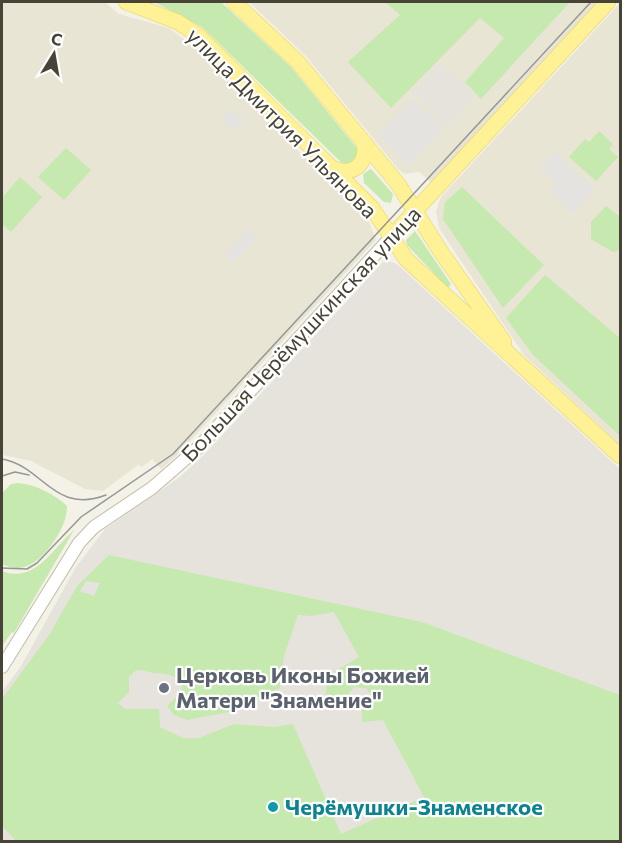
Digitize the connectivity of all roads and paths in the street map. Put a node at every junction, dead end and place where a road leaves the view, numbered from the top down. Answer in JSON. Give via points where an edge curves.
{"nodes":[{"id":1,"x":126,"y":2,"type":"edge"},
{"id":2,"x":234,"y":2,"type":"edge"},
{"id":3,"x":608,"y":2,"type":"edge"},
{"id":4,"x":364,"y":143,"type":"junction"},
{"id":5,"x":382,"y":165,"type":"junction"},
{"id":6,"x":332,"y":168,"type":"junction"},
{"id":7,"x":357,"y":193,"type":"junction"},
{"id":8,"x":415,"y":211,"type":"junction"},
{"id":9,"x":391,"y":237,"type":"junction"},
{"id":10,"x":525,"y":368,"type":"junction"},
{"id":11,"x":621,"y":456,"type":"edge"},
{"id":12,"x":2,"y":667,"type":"edge"}],
"edges":[{"from":1,"to":6,"type":"main road","name":"улица Дмитрия Ульянова","via":[[178,22],[199,36]]},
{"from":2,"to":4,"type":"main road","name":"улица Дмитрия Ульянова","via":[[298,62]]},
{"from":3,"to":8,"type":"main road","name":"Большая Черёмушкинская улица"},
{"from":4,"to":5,"type":"main road","name":"улица Дмитрия Ульянова"},
{"from":4,"to":6,"type":"main road","via":[[365,156],[357,168],[345,172]]},
{"from":5,"to":7,"type":"main road","via":[[362,172]]},
{"from":5,"to":8,"type":"main road","name":"улица Дмитрия Ульянова"},
{"from":6,"to":7,"type":"main road","name":"улица Дмитрия Ульянова"},
{"from":7,"to":9,"type":"main road","name":"улица Дмитрия Ульянова","via":[[379,216]]},
{"from":8,"to":9,"type":"main road","name":"Большая Черёмушкинская улица"},
{"from":8,"to":10,"type":"main road","name":"улица Дмитрия Ульянова"},
{"from":9,"to":10,"type":"main road","name":"улица Дмитрия Ульянова","via":[[414,267]]},
{"from":9,"to":12,"type":"street","name":"Большая Черёмушкинская улица","via":[[200,447],[166,477],[94,527],[79,543]]},
{"from":10,"to":11,"type":"main road","name":"улица Дмитрия Ульянова"}]}
